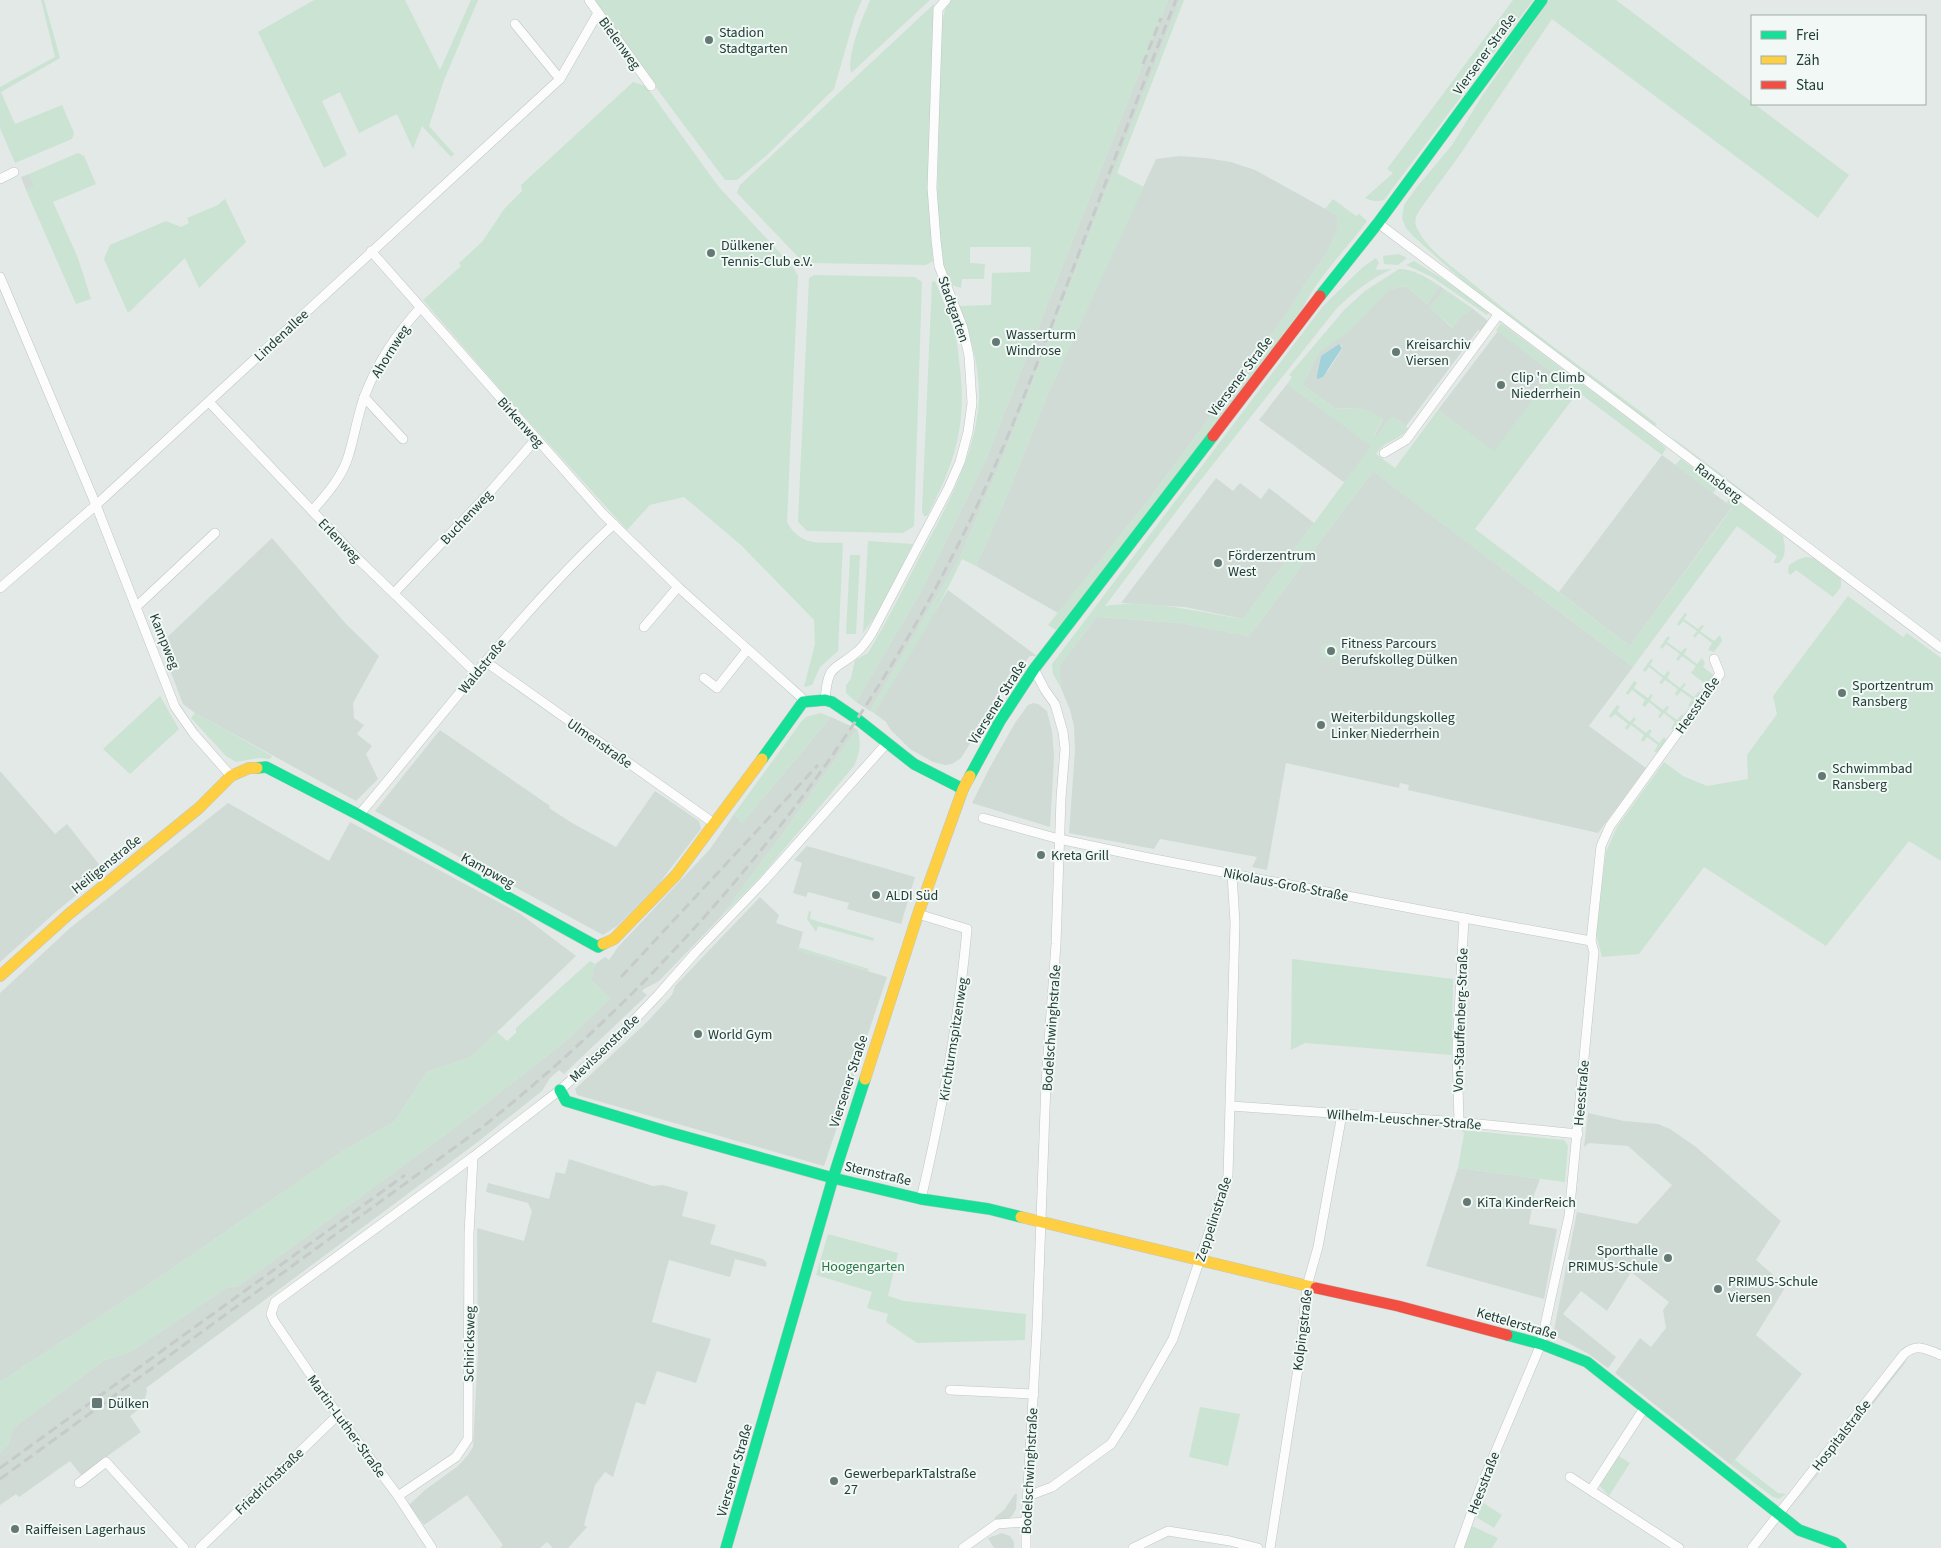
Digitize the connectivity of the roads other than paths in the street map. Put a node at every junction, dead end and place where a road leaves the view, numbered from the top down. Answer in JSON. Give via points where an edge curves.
{"nodes":[{"id":1,"x":589,"y":0,"type":"edge"},
{"id":2,"x":946,"y":0,"type":"edge"},
{"id":3,"x":1542,"y":0,"type":"edge"},
{"id":4,"x":598,"y":14,"type":"junction"},
{"id":5,"x":515,"y":24,"type":"dead end"},
{"id":6,"x":560,"y":79,"type":"junction"},
{"id":7,"x":651,"y":86,"type":"dead end"},
{"id":8,"x":14,"y":172,"type":"dead end"},
{"id":9,"x":0,"y":179,"type":"edge"},
{"id":10,"x":1378,"y":223,"type":"junction"},
{"id":11,"x":371,"y":251,"type":"junction"},
{"id":12,"x":0,"y":277,"type":"edge"},
{"id":13,"x":420,"y":308,"type":"junction"},
{"id":14,"x":1498,"y":315,"type":"junction"},
{"id":15,"x":364,"y":397,"type":"junction"},
{"id":16,"x":209,"y":402,"type":"junction"},
{"id":17,"x":403,"y":439,"type":"dead end"},
{"id":18,"x":536,"y":439,"type":"junction"},
{"id":19,"x":1384,"y":453,"type":"dead end"},
{"id":20,"x":96,"y":505,"type":"junction"},
{"id":21,"x":312,"y":511,"type":"junction"},
{"id":22,"x":614,"y":524,"type":"junction"},
{"id":23,"x":215,"y":533,"type":"dead end"},
{"id":24,"x":678,"y":587,"type":"junction"},
{"id":25,"x":0,"y":588,"type":"edge"},
{"id":26,"x":394,"y":593,"type":"junction"},
{"id":27,"x":136,"y":607,"type":"junction"},
{"id":28,"x":644,"y":627,"type":"dead end"},
{"id":29,"x":1941,"y":648,"type":"edge"},
{"id":30,"x":747,"y":650,"type":"junction"},
{"id":31,"x":1714,"y":660,"type":"dead end"},
{"id":32,"x":486,"y":662,"type":"junction"},
{"id":33,"x":1034,"y":669,"type":"junction"},
{"id":34,"x":476,"y":674,"type":"junction"},
{"id":35,"x":704,"y":678,"type":"dead end"},
{"id":36,"x":825,"y":700,"type":"junction"},
{"id":37,"x":803,"y":702,"type":"junction"},
{"id":38,"x":887,"y":743,"type":"junction"},
{"id":39,"x":231,"y":776,"type":"junction"},
{"id":40,"x":964,"y":789,"type":"junction"},
{"id":41,"x":359,"y":816,"type":"junction"},
{"id":42,"x":983,"y":818,"type":"dead end"},
{"id":43,"x":715,"y":824,"type":"junction"},
{"id":44,"x":1059,"y":840,"type":"junction"},
{"id":45,"x":1232,"y":874,"type":"junction"},
{"id":46,"x":918,"y":914,"type":"junction"},
{"id":47,"x":1464,"y":918,"type":"junction"},
{"id":48,"x":1591,"y":941,"type":"junction"},
{"id":49,"x":0,"y":976,"type":"edge"},
{"id":50,"x":560,"y":1090,"type":"junction"},
{"id":51,"x":1231,"y":1106,"type":"junction"},
{"id":52,"x":1342,"y":1114,"type":"junction"},
{"id":53,"x":1459,"y":1122,"type":"junction"},
{"id":54,"x":1578,"y":1134,"type":"junction"},
{"id":55,"x":473,"y":1158,"type":"junction"},
{"id":56,"x":833,"y":1178,"type":"junction"},
{"id":57,"x":921,"y":1199,"type":"junction"},
{"id":58,"x":1042,"y":1224,"type":"junction"},
{"id":59,"x":1200,"y":1260,"type":"junction"},
{"id":60,"x":1307,"y":1286,"type":"junction"},
{"id":61,"x":275,"y":1302,"type":"joint"},
{"id":62,"x":1540,"y":1344,"type":"junction"},
{"id":63,"x":1941,"y":1355,"type":"edge"},
{"id":64,"x":950,"y":1390,"type":"dead end"},
{"id":65,"x":1034,"y":1394,"type":"junction"},
{"id":66,"x":1645,"y":1407,"type":"junction"},
{"id":67,"x":338,"y":1415,"type":"junction"},
{"id":68,"x":1570,"y":1476,"type":"dead end"},
{"id":69,"x":79,"y":1483,"type":"dead end"},
{"id":70,"x":1591,"y":1490,"type":"junction"},
{"id":71,"x":398,"y":1496,"type":"junction"},
{"id":72,"x":1028,"y":1496,"type":"junction"},
{"id":73,"x":1779,"y":1514,"type":"junction"},
{"id":74,"x":1026,"y":1522,"type":"junction"},
{"id":75,"x":184,"y":1548,"type":"edge"},
{"id":76,"x":200,"y":1548,"type":"edge"},
{"id":77,"x":432,"y":1548,"type":"edge"},
{"id":78,"x":726,"y":1548,"type":"edge"},
{"id":79,"x":963,"y":1548,"type":"edge"},
{"id":80,"x":1026,"y":1548,"type":"edge"},
{"id":81,"x":1133,"y":1548,"type":"edge"},
{"id":82,"x":1258,"y":1548,"type":"edge"},
{"id":83,"x":1270,"y":1548,"type":"edge"},
{"id":84,"x":1458,"y":1548,"type":"edge"},
{"id":85,"x":1679,"y":1548,"type":"edge"},
{"id":86,"x":1752,"y":1548,"type":"edge"},
{"id":87,"x":1841,"y":1548,"type":"edge"}],
"edges":[{"from":1,"to":4,"type":"street","name":"Bielenweg"},
{"from":2,"to":36,"type":"street","name":"Stadtgarten","via":[[938,10],[932,188],[939,266],[963,328],[969,356],[972,403],[968,432],[948,489],[877,625],[859,650],[831,671]]},
{"from":3,"to":10,"type":"street","name":"Viersener Straße"},
{"from":4,"to":6,"type":"street","name":"Lindenallee"},
{"from":4,"to":7,"type":"street","name":"Bielenweg"},
{"from":5,"to":6,"type":"street"},
{"from":6,"to":11,"type":"street","name":"Lindenallee"},
{"from":8,"to":9,"type":"street"},
{"from":10,"to":14,"type":"street","name":"Ransberg"},
{"from":10,"to":33,"type":"street","name":"Viersener Straße"},
{"from":11,"to":13,"type":"street","name":"Birkenweg"},
{"from":11,"to":16,"type":"street","name":"Lindenallee"},
{"from":12,"to":20,"type":"street","name":"Kampweg"},
{"from":13,"to":15,"type":"street","name":"Ahornweg","via":[[397,334],[376,368]]},
{"from":13,"to":18,"type":"street","name":"Birkenweg"},
{"from":14,"to":19,"type":"street","via":[[1406,440]]},
{"from":14,"to":29,"type":"street","name":"Ransberg"},
{"from":15,"to":17,"type":"street"},
{"from":15,"to":21,"type":"street","name":"Ahornweg","via":[[349,456],[334,486]]},
{"from":16,"to":20,"type":"street","name":"Lindenallee"},
{"from":16,"to":21,"type":"street","name":"Erlenweg"},
{"from":18,"to":22,"type":"street","name":"Birkenweg"},
{"from":18,"to":26,"type":"street","name":"Buchenweg"},
{"from":20,"to":25,"type":"street","name":"Lindenallee"},
{"from":20,"to":27,"type":"street","name":"Kampweg"},
{"from":21,"to":26,"type":"street","name":"Erlenweg"},
{"from":22,"to":24,"type":"street","name":"Birkenweg"},
{"from":22,"to":32,"type":"street","name":"Waldstraße","via":[[513,628]]},
{"from":23,"to":27,"type":"street","name":"Kampweg"},
{"from":24,"to":28,"type":"street"},
{"from":24,"to":30,"type":"street","name":"Birkenweg"},
{"from":26,"to":34,"type":"street","name":"Erlenweg"},
{"from":27,"to":39,"type":"street","name":"Kampweg","via":[[175,707]]},
{"from":30,"to":35,"type":"street","via":[[717,688]]},
{"from":30,"to":37,"type":"street","name":"Birkenweg"},
{"from":31,"to":48,"type":"street","name":"Heesstraße","via":[[1720,674],[1610,826],[1601,846]]},
{"from":32,"to":34,"type":"street","name":"Waldstraße"},
{"from":32,"to":43,"type":"street","name":"Ulmenstraße"},
{"from":33,"to":40,"type":"street","name":"Viersener Straße","via":[[1000,721]]},
{"from":33,"to":44,"type":"street","name":"Bodelschwinghstraße","via":[[1055,704],[1063,732],[1065,749]]},
{"from":34,"to":41,"type":"street","name":"Waldstraße"},
{"from":36,"to":37,"type":"street"},
{"from":36,"to":38,"type":"street","via":[[852,715]]},
{"from":37,"to":43,"type":"street","name":"Kampweg"},
{"from":38,"to":40,"type":"street","via":[[914,764]]},
{"from":38,"to":50,"type":"street","name":"Mevissenstraße","via":[[658,995]]},
{"from":39,"to":41,"type":"street","name":"Kampweg","via":[[249,768],[266,767]]},
{"from":39,"to":49,"type":"street","name":"Heiligenstraße","via":[[199,808],[69,914]]},
{"from":40,"to":46,"type":"street","name":"Viersener Straße"},
{"from":41,"to":43,"type":"street","name":"Kampweg","via":[[598,947],[614,939],[676,875]]},
{"from":42,"to":44,"type":"street","name":"Nikolaus-Groß-Straße"},
{"from":44,"to":45,"type":"street","name":"Nikolaus-Groß-Straße"},
{"from":44,"to":58,"type":"street","name":"Bodelschwinghstraße"},
{"from":45,"to":47,"type":"street","name":"Nikolaus-Groß-Straße"},
{"from":45,"to":51,"type":"street","name":"Zeppelinstraße","via":[[1235,922]]},
{"from":46,"to":56,"type":"street","name":"Viersener Straße"},
{"from":46,"to":57,"type":"street","name":"Kirchturmspitzenweg","via":[[967,929],[963,977],[940,1118]]},
{"from":47,"to":48,"type":"street","name":"Nikolaus-Groß-Straße"},
{"from":47,"to":53,"type":"street","name":"Von-Stauffenberg-Straße","via":[[1457,1052]]},
{"from":48,"to":54,"type":"street","name":"Heesstraße","via":[[1594,952]]},
{"from":50,"to":55,"type":"street","name":"Mevissenstraße"},
{"from":50,"to":56,"type":"street","name":"Sternstraße","via":[[566,1101]]},
{"from":51,"to":52,"type":"street","name":"Wilhelm-Leuschner-Straße"},
{"from":51,"to":59,"type":"street","name":"Zeppelinstraße","via":[[1228,1176]]},
{"from":52,"to":53,"type":"street","name":"Wilhelm-Leuschner-Straße"},
{"from":52,"to":60,"type":"street","name":"Kolpingstraße","via":[[1318,1248]]},
{"from":53,"to":54,"type":"street","name":"Wilhelm-Leuschner-Straße"},
{"from":54,"to":62,"type":"street","name":"Heesstraße","via":[[1568,1220]]},
{"from":55,"to":61,"type":"street","name":"Mevissenstraße"},
{"from":55,"to":71,"type":"street","name":"Schiricksweg","via":[[469,1234],[468,1439],[456,1456]]},
{"from":56,"to":57,"type":"street","name":"Sternstraße"},
{"from":56,"to":78,"type":"street","name":"Viersener Straße"},
{"from":57,"to":58,"type":"street","name":"Sternstraße","via":[[989,1208]]},
{"from":58,"to":59,"type":"street","name":"Sternstraße"},
{"from":58,"to":65,"type":"street","name":"Bodelschwinghstraße"},
{"from":59,"to":60,"type":"street","name":"Kettelerstraße"},
{"from":59,"to":72,"type":"street","name":"Zeppelinstraße","via":[[1173,1339],[1110,1444],[1052,1486]]},
{"from":60,"to":62,"type":"street","name":"Kettelerstraße","via":[[1398,1306]]},
{"from":60,"to":83,"type":"street","name":"Kolpingstraße","via":[[1300,1356]]},
{"from":61,"to":67,"type":"street","name":"Martin-Luther-Straße","via":[[271,1314],[274,1321]]},
{"from":62,"to":66,"type":"street","name":"Kettelerstraße","via":[[1587,1362]]},
{"from":62,"to":84,"type":"street","name":"Heesstraße"},
{"from":63,"to":73,"type":"street","name":"Hospitalstraße","via":[[1922,1347],[1912,1348],[1904,1354]]},
{"from":64,"to":65,"type":"street","name":"Bodelschwinghstraße"},
{"from":65,"to":72,"type":"street","name":"Bodelschwinghstraße"},
{"from":66,"to":70,"type":"street"},
{"from":66,"to":73,"type":"street","name":"Kettelerstraße"},
{"from":67,"to":71,"type":"street","name":"Martin-Luther-Straße"},
{"from":67,"to":76,"type":"street","name":"Friedrichstraße"},
{"from":68,"to":70,"type":"street"},
{"from":69,"to":75,"type":"street","via":[[106,1462]]},
{"from":70,"to":85,"type":"street"},
{"from":71,"to":77,"type":"street","name":"Martin-Luther-Straße"},
{"from":72,"to":74,"type":"street","name":"Bodelschwinghstraße"},
{"from":73,"to":86,"type":"street","name":"Hospitalstraße"},
{"from":73,"to":87,"type":"street","name":"Kettelerstraße","via":[[1799,1530],[1835,1542]]},
{"from":74,"to":79,"type":"street","via":[[997,1524]]},
{"from":74,"to":80,"type":"street","name":"Bodelschwinghstraße"},
{"from":81,"to":82,"type":"street","via":[[1168,1531]]}]}
